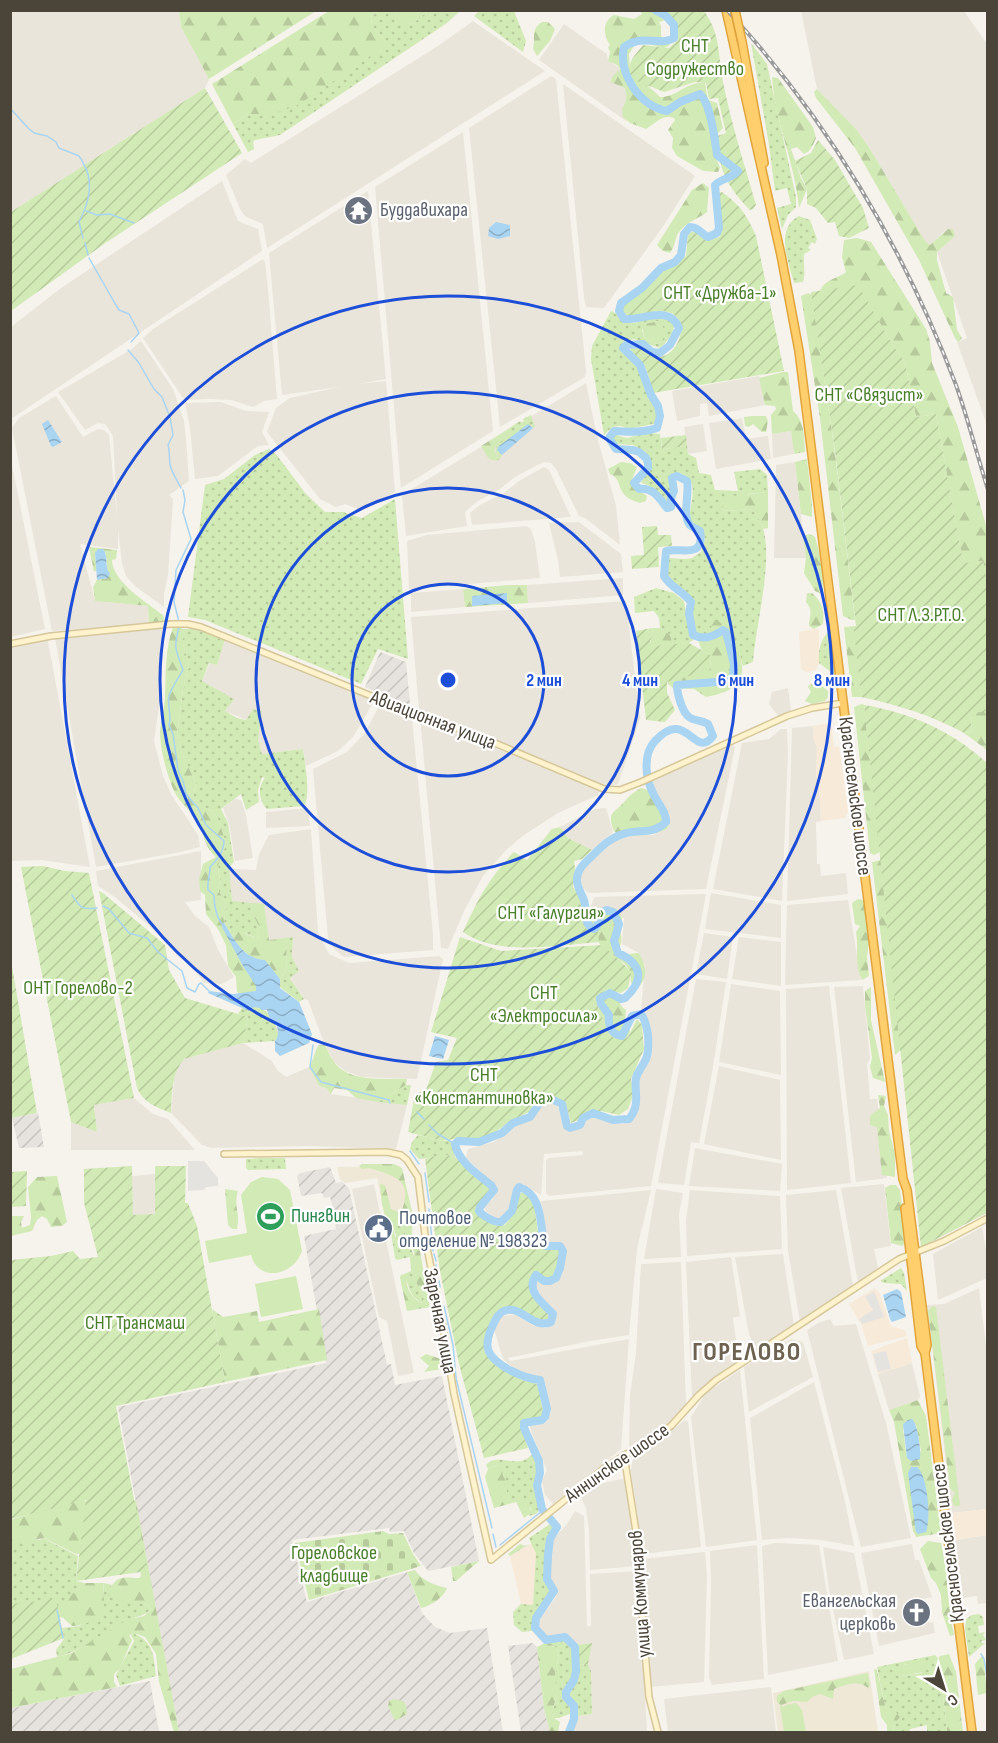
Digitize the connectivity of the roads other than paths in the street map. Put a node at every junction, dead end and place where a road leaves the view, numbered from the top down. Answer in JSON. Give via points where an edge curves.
{"nodes":[{"id":1,"x":726,"y":10,"type":"edge"},
{"id":2,"x":735,"y":10,"type":"edge"},
{"id":3,"x":767,"y":195,"type":"junction"},
{"id":4,"x":10,"y":644,"type":"edge"},
{"id":5,"x":843,"y":702,"type":"junction"},
{"id":6,"x":224,"y":1154,"type":"dead end"},
{"id":7,"x":987,"y":1218,"type":"edge"},
{"id":8,"x":913,"y":1254,"type":"junction"},
{"id":9,"x":624,"y":1455,"type":"junction"},
{"id":10,"x":491,"y":1560,"type":"joint"},
{"id":11,"x":658,"y":1732,"type":"edge"},
{"id":12,"x":972,"y":1732,"type":"edge"}],
"edges":[{"from":1,"to":3,"type":"highway","name":"Красносельское шоссе"},
{"from":2,"to":3,"type":"highway","name":"Красносельское шоссе","bridge":true},
{"from":3,"to":5,"type":"highway","name":"Красносельское шоссе","via":[[798,344]]},
{"from":4,"to":5,"type":"street","name":"Авиационная улица","via":[[51,636],[189,624],[604,789],[620,790],[787,716]]},
{"from":5,"to":8,"type":"highway","name":"Красносельское шоссе"},
{"from":6,"to":10,"type":"street","name":"Заречная улица","via":[[387,1152],[401,1155],[412,1165],[454,1394]]},
{"from":7,"to":8,"type":"street","name":"Аннинское шоссе"},
{"from":8,"to":9,"type":"street","name":"Аннинское шоссе","via":[[872,1276],[716,1380],[671,1426]]},
{"from":8,"to":12,"type":"highway","name":"Красносельское шоссе","via":[[921,1346],[925,1353]]},
{"from":9,"to":10,"type":"street","name":"Аннинское шоссе"},
{"from":9,"to":11,"type":"street","name":"улица Коммунаров","via":[[640,1557],[649,1696]]}]}
